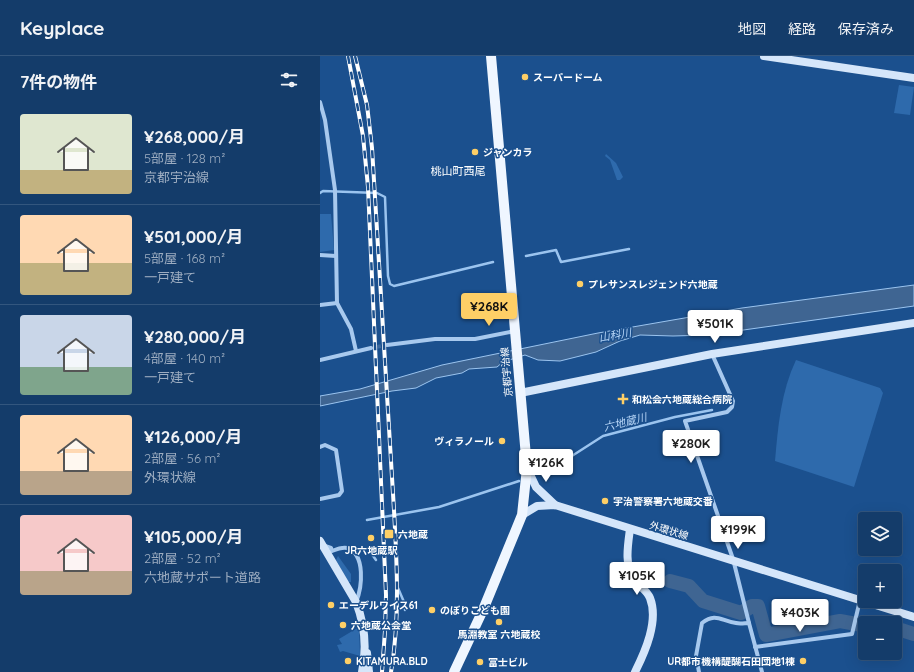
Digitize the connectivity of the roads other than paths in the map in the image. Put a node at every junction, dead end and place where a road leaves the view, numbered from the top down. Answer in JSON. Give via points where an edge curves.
{"nodes":[{"id":1,"x":491,"y":56,"type":"edge"},
{"id":2,"x":764,"y":56,"type":"edge"},
{"id":3,"x":914,"y":78,"type":"edge"},
{"id":4,"x":320,"y":102,"type":"edge"},
{"id":5,"x":325,"y":120,"type":"junction"},
{"id":6,"x":320,"y":121,"type":"edge"},
{"id":7,"x":320,"y":256,"type":"edge"},
{"id":8,"x":336,"y":256,"type":"junction"},
{"id":9,"x":336,"y":303,"type":"junction"},
{"id":10,"x":320,"y":305,"type":"edge"},
{"id":11,"x":914,"y":323,"type":"edge"},
{"id":12,"x":515,"y":334,"type":"junction"},
{"id":13,"x":387,"y":345,"type":"tunnel mouth"},
{"id":14,"x":371,"y":348,"type":"tunnel mouth"},
{"id":15,"x":356,"y":351,"type":"junction"},
{"id":16,"x":712,"y":354,"type":"junction"},
{"id":17,"x":320,"y":360,"type":"edge"},
{"id":18,"x":520,"y":390,"type":"junction"},
{"id":19,"x":320,"y":447,"type":"edge"},
{"id":20,"x":527,"y":468,"type":"junction"},
{"id":21,"x":320,"y":499,"type":"edge"},
{"id":22,"x":555,"y":506,"type":"junction"},
{"id":23,"x":522,"y":515,"type":"junction"},
{"id":24,"x":630,"y":529,"type":"junction"},
{"id":25,"x":321,"y":543,"type":"edge"},
{"id":26,"x":733,"y":559,"type":"junction"},
{"id":27,"x":858,"y":599,"type":"edge"},
{"id":28,"x":356,"y":602,"type":"junction"},
{"id":29,"x":858,"y":608,"type":"edge"},
{"id":30,"x":885,"y":608,"type":"edge"},
{"id":31,"x":914,"y":617,"type":"edge"},
{"id":32,"x":749,"y":623,"type":"junction"},
{"id":33,"x":755,"y":647,"type":"junction"},
{"id":34,"x":366,"y":649,"type":"junction"},
{"id":35,"x":362,"y":672,"type":"edge"},
{"id":36,"x":369,"y":672,"type":"edge"},
{"id":37,"x":454,"y":672,"type":"edge"},
{"id":38,"x":635,"y":672,"type":"edge"},
{"id":39,"x":698,"y":672,"type":"edge"},
{"id":40,"x":762,"y":672,"type":"edge"}],
"edges":[{"from":1,"to":12,"type":"main road","name":"京都宇治線"},
{"from":2,"to":3,"type":"street"},
{"from":4,"to":5,"type":"street"},
{"from":5,"to":6,"type":"street"},
{"from":5,"to":8,"type":"street","via":[[335,192]]},
{"from":7,"to":8,"type":"street"},
{"from":8,"to":9,"type":"street"},
{"from":9,"to":10,"type":"street"},
{"from":9,"to":15,"type":"street","via":[[351,329]]},
{"from":11,"to":16,"type":"street"},
{"from":12,"to":13,"type":"street"},
{"from":12,"to":18,"type":"main road","name":"京都宇治線"},
{"from":14,"to":15,"type":"street"},
{"from":15,"to":17,"type":"street"},
{"from":16,"to":18,"type":"street"},
{"from":16,"to":26,"type":"street","via":[[733,401],[732,407],[727,412],[685,421]]},
{"from":18,"to":20,"type":"main road","name":"京都宇治線"},
{"from":19,"to":21,"type":"street","via":[[325,445],[336,450],[342,491],[339,495]]},
{"from":20,"to":22,"type":"street","name":"外環状線","via":[[536,487]]},
{"from":20,"to":23,"type":"main road","name":"京都宇治線"},
{"from":22,"to":23,"type":"street","name":"外環状線","via":[[537,506]]},
{"from":22,"to":24,"type":"street","name":"外環状線"},
{"from":23,"to":37,"type":"main road","name":"京都宇治線"},
{"from":24,"to":26,"type":"street","name":"外環状線"},
{"from":24,"to":38,"type":"street","via":[[629,567],[635,581],[649,596],[653,615],[647,642]]},
{"from":25,"to":28,"type":"street"},
{"from":25,"to":28,"type":"street","via":[[332,551],[349,548],[358,558],[360,590]]},
{"from":26,"to":27,"type":"street","name":"外環状線"},
{"from":26,"to":32,"type":"street"},
{"from":28,"to":34,"type":"street"},
{"from":29,"to":33,"type":"street","via":[[852,634]]},
{"from":30,"to":31,"type":"street","name":"外環状線"},
{"from":32,"to":33,"type":"street"},
{"from":32,"to":39,"type":"street","via":[[736,624],[709,617],[702,623],[696,656]]},
{"from":33,"to":40,"type":"street"},
{"from":34,"to":35,"type":"street"},
{"from":34,"to":36,"type":"street"}]}
